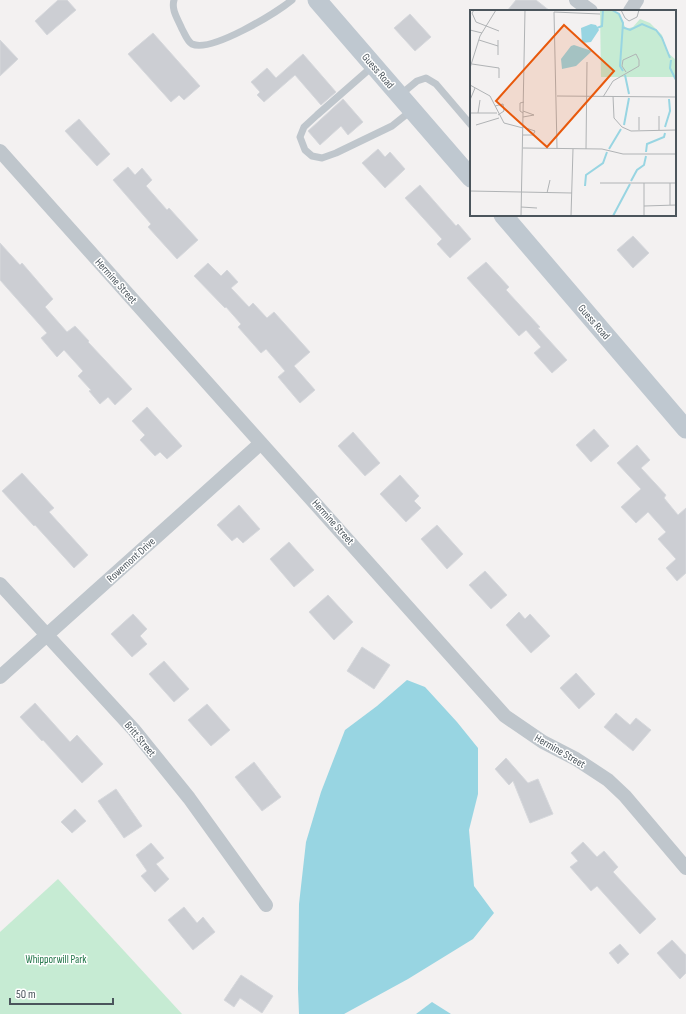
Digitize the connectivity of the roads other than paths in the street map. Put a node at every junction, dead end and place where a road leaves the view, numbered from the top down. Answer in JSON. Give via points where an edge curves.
{"nodes":[{"id":1,"x":174,"y":0,"type":"edge"},
{"id":2,"x":292,"y":0,"type":"edge"},
{"id":3,"x":316,"y":0,"type":"edge"},
{"id":4,"x":576,"y":0,"type":"edge"},
{"id":5,"x":638,"y":0,"type":"edge"},
{"id":6,"x":590,"y":10,"type":"edge"},
{"id":7,"x":631,"y":10,"type":"edge"},
{"id":8,"x":374,"y":66,"type":"junction"},
{"id":9,"x":399,"y":96,"type":"junction"},
{"id":10,"x":412,"y":110,"type":"junction"},
{"id":11,"x":470,"y":124,"type":"edge"},
{"id":12,"x":0,"y":152,"type":"edge"},
{"id":13,"x":470,"y":176,"type":"edge"},
{"id":14,"x":504,"y":216,"type":"edge"},
{"id":15,"x":686,"y":429,"type":"edge"},
{"id":16,"x":261,"y":443,"type":"junction"},
{"id":17,"x":0,"y":584,"type":"edge"},
{"id":18,"x":47,"y":635,"type":"junction"},
{"id":19,"x":0,"y":677,"type":"edge"},
{"id":20,"x":686,"y":868,"type":"edge"},
{"id":21,"x":266,"y":905,"type":"dead end"}],
"edges":[{"from":1,"to":2,"type":"lane","via":[[172,7],[188,40],[203,46],[245,30]]},
{"from":3,"to":8,"type":"main road","name":"Guess Road"},
{"from":4,"to":6,"type":"street"},
{"from":5,"to":7,"type":"street"},
{"from":8,"to":9,"type":"main road","name":"Guess Road"},
{"from":8,"to":10,"type":"lane","via":[[304,127],[300,137],[305,150],[312,156],[322,158],[336,153],[392,126]]},
{"from":9,"to":10,"type":"main road","name":"Guess Road"},
{"from":9,"to":11,"type":"lane","via":[[417,81],[426,78],[436,84]]},
{"from":10,"to":13,"type":"main road","name":"Guess Road"},
{"from":12,"to":16,"type":"street","name":"Hermine Street"},
{"from":14,"to":15,"type":"main road","name":"Guess Road"},
{"from":16,"to":18,"type":"street","name":"Rowemont Drive"},
{"from":16,"to":20,"type":"street","name":"Hermine Street","via":[[505,716],[543,742],[608,780],[625,796]]},
{"from":17,"to":18,"type":"street","name":"Britt Street"},
{"from":18,"to":19,"type":"street","name":"Rowemont Drive"},
{"from":18,"to":21,"type":"street","name":"Britt Street","via":[[134,730],[189,798]]}]}
